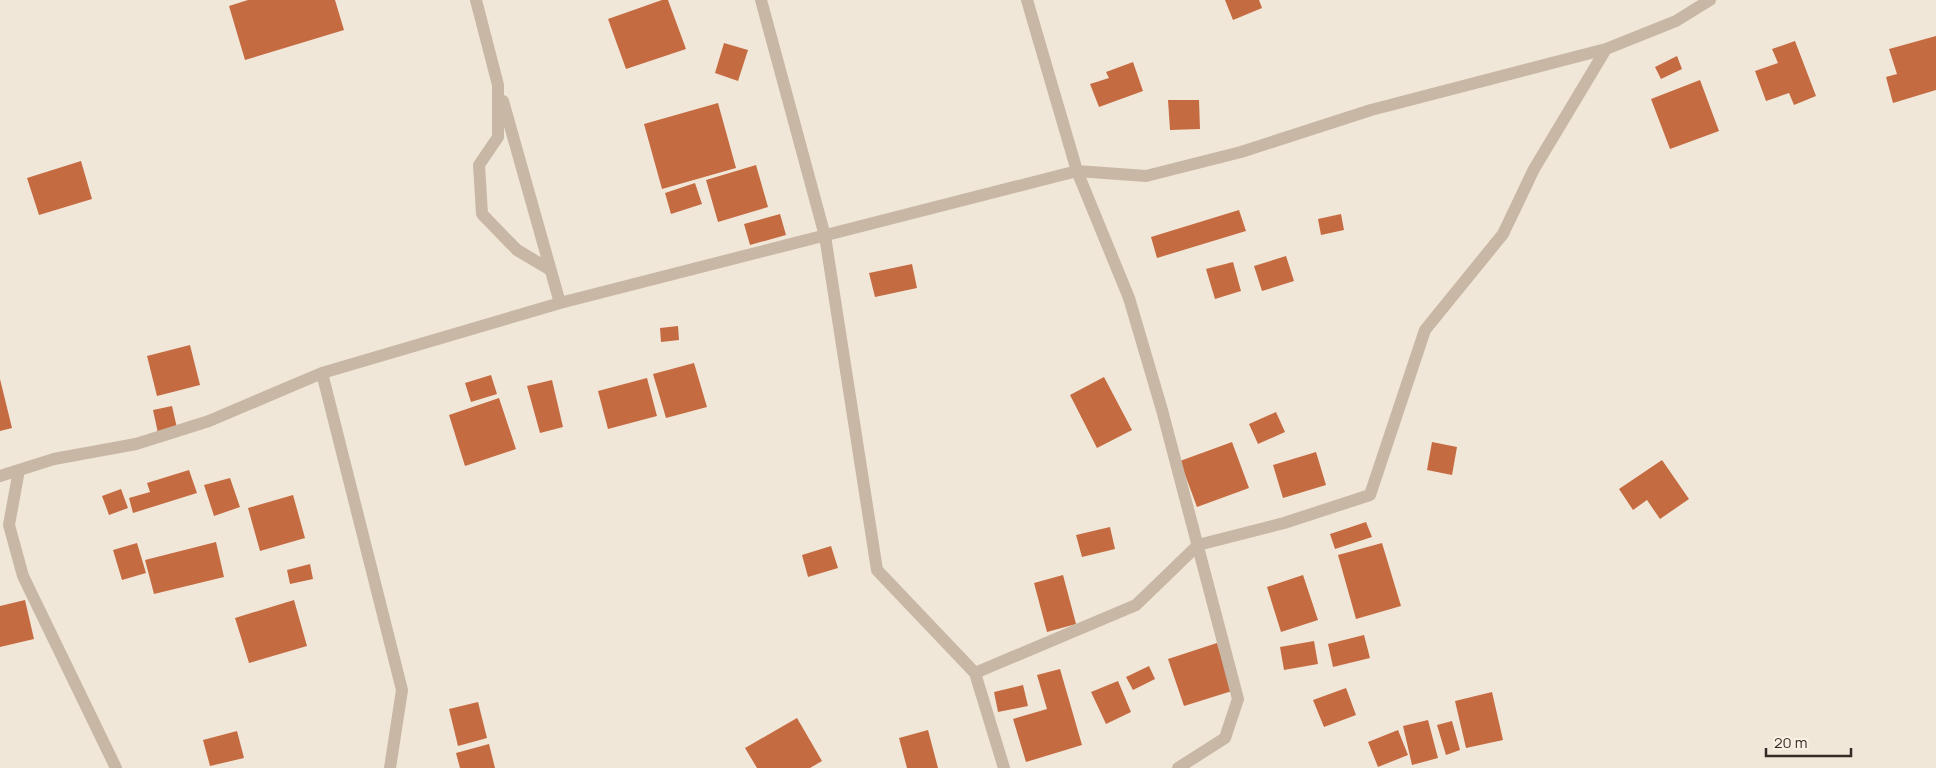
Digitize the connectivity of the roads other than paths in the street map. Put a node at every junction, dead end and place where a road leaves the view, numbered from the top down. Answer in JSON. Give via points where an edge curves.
{"nodes":[{"id":1,"x":476,"y":0,"type":"edge"},
{"id":2,"x":761,"y":0,"type":"edge"},
{"id":3,"x":1027,"y":0,"type":"edge"},
{"id":4,"x":1710,"y":0,"type":"edge"},
{"id":5,"x":1606,"y":49,"type":"junction"},
{"id":6,"x":498,"y":85,"type":"junction"},
{"id":7,"x":1077,"y":171,"type":"junction"},
{"id":8,"x":825,"y":236,"type":"junction"},
{"id":9,"x":548,"y":269,"type":"junction"},
{"id":10,"x":560,"y":303,"type":"junction"},
{"id":11,"x":322,"y":373,"type":"junction"},
{"id":12,"x":19,"y":470,"type":"junction"},
{"id":13,"x":0,"y":476,"type":"edge"},
{"id":14,"x":1198,"y":545,"type":"junction"},
{"id":15,"x":975,"y":673,"type":"junction"},
{"id":16,"x":116,"y":768,"type":"edge"},
{"id":17,"x":390,"y":768,"type":"edge"},
{"id":18,"x":1004,"y":768,"type":"edge"},
{"id":19,"x":1178,"y":768,"type":"edge"}],
"edges":[{"from":1,"to":6,"type":"street"},
{"from":2,"to":8,"type":"street"},
{"from":3,"to":7,"type":"street"},
{"from":4,"to":5,"type":"street","via":[[1676,21]]},
{"from":5,"to":7,"type":"street","via":[[1371,110],[1241,152],[1146,176]]},
{"from":5,"to":14,"type":"street","via":[[1534,169],[1503,234],[1425,330],[1370,496]]},
{"from":6,"to":9,"type":"street"},
{"from":6,"to":9,"type":"street","via":[[498,137],[480,165],[482,214],[517,250]]},
{"from":7,"to":8,"type":"street"},
{"from":7,"to":14,"type":"street","via":[[1129,298]]},
{"from":8,"to":10,"type":"street"},
{"from":8,"to":15,"type":"street","via":[[877,570]]},
{"from":9,"to":10,"type":"street"},
{"from":10,"to":11,"type":"street"},
{"from":11,"to":12,"type":"street","via":[[209,421],[154,439],[54,459]]},
{"from":11,"to":17,"type":"street","via":[[402,690]]},
{"from":12,"to":13,"type":"street"},
{"from":12,"to":16,"type":"street","via":[[9,524],[23,576]]},
{"from":14,"to":15,"type":"street","via":[[1136,605]]},
{"from":14,"to":19,"type":"street","via":[[1238,699],[1225,738]]},
{"from":15,"to":18,"type":"street"}]}
